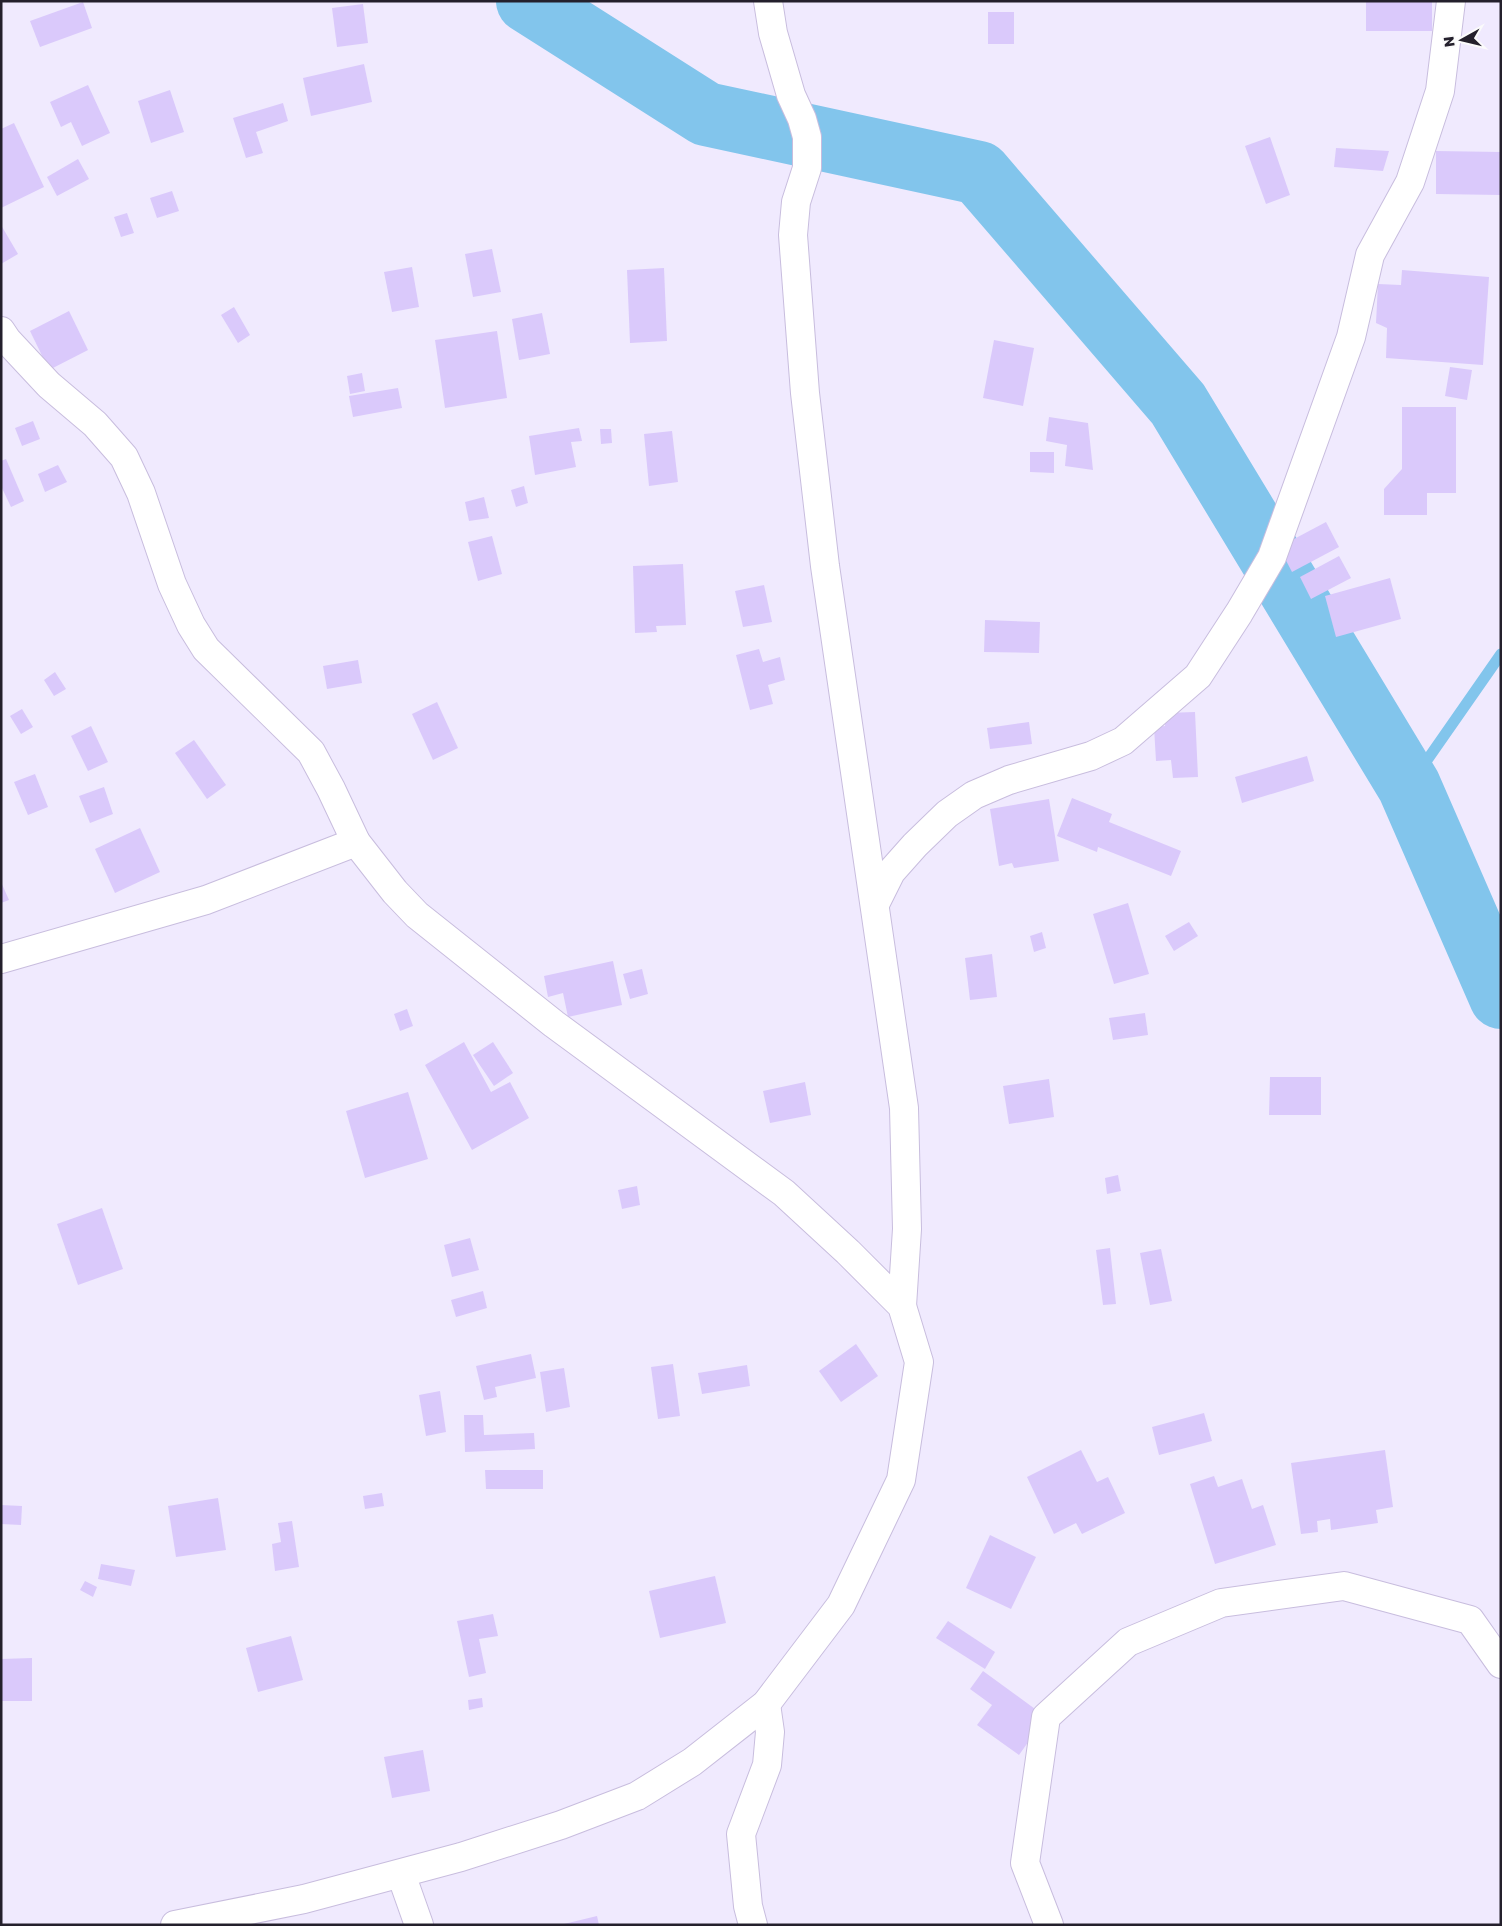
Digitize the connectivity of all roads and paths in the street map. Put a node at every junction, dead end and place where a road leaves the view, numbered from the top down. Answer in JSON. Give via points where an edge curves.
{"nodes":[{"id":1,"x":768,"y":1,"type":"edge"},
{"id":2,"x":1452,"y":1,"type":"edge"},
{"id":3,"x":1,"y":331,"type":"edge"},
{"id":4,"x":356,"y":842,"type":"junction"},
{"id":5,"x":875,"y":904,"type":"junction"},
{"id":6,"x":1,"y":959,"type":"edge"},
{"id":7,"x":902,"y":1306,"type":"junction"},
{"id":8,"x":1501,"y":1664,"type":"edge"},
{"id":9,"x":766,"y":1704,"type":"junction"},
{"id":10,"x":401,"y":1874,"type":"junction"},
{"id":11,"x":175,"y":1925,"type":"edge"},
{"id":12,"x":419,"y":1925,"type":"edge"},
{"id":13,"x":754,"y":1925,"type":"edge"},
{"id":14,"x":1049,"y":1925,"type":"edge"}],
"edges":[{"from":1,"to":5,"type":"street","via":[[773,33],[807,137],[807,168],[796,202],[793,235],[805,393],[825,566]]},
{"from":2,"to":5,"type":"street","via":[[1440,92],[1410,182],[1370,254],[1350,337],[1272,557],[1239,613],[1198,676],[1123,741],[1090,756],[1009,780],[974,795],[947,814],[915,845],[891,872]]},
{"from":3,"to":4,"type":"street","via":[[49,385],[95,424],[124,457],[191,625],[206,649],[311,752]]},
{"from":4,"to":6,"type":"street","via":[[206,900]]},
{"from":4,"to":7,"type":"street","via":[[417,915],[554,1024],[784,1193]]},
{"from":5,"to":7,"type":"street","via":[[904,1108],[908,1229]]},
{"from":7,"to":9,"type":"street","via":[[919,1362],[901,1480],[842,1604]]},
{"from":8,"to":14,"type":"street","via":[[1470,1620],[1344,1586],[1221,1603],[1128,1642],[1046,1717],[1025,1864]]},
{"from":9,"to":10,"type":"street","via":[[692,1762],[637,1796],[552,1828]]},
{"from":9,"to":13,"type":"street","via":[[770,1732],[767,1765],[741,1834],[748,1906]]},
{"from":10,"to":11,"type":"street","via":[[304,1899]]},
{"from":10,"to":12,"type":"street"}]}
